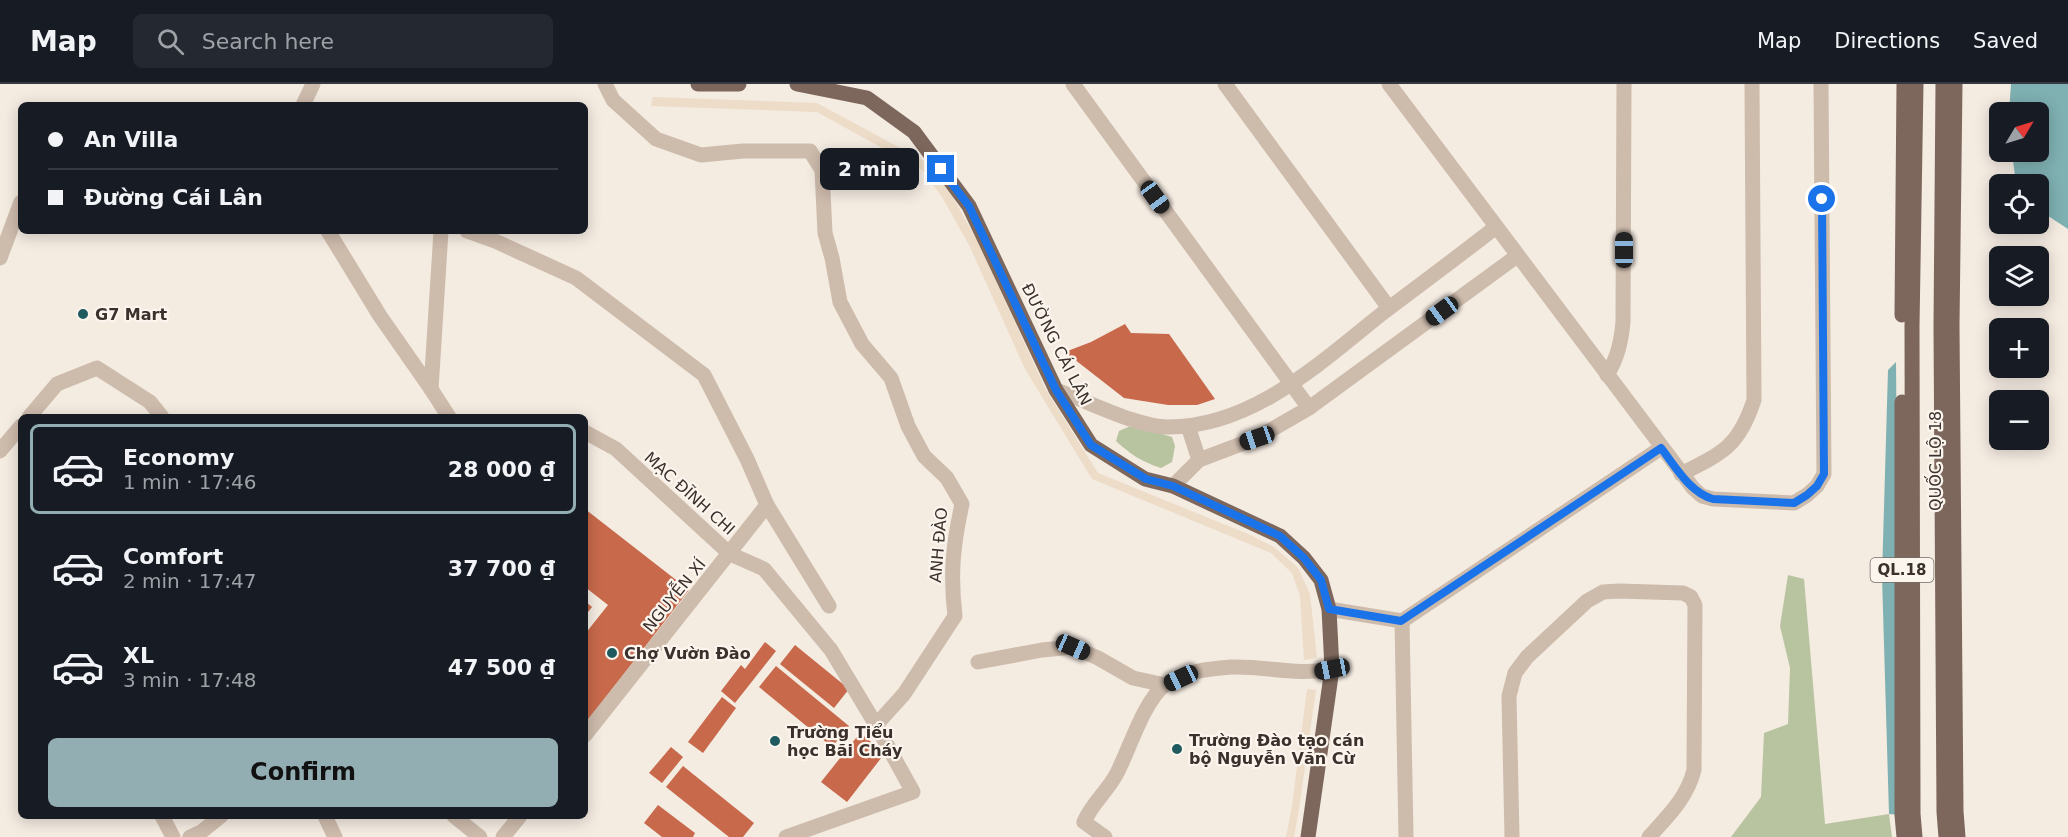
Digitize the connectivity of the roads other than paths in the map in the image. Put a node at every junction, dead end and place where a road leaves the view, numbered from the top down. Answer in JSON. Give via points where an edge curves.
{"nodes":[{"id":1,"x":313,"y":84,"type":"edge"},
{"id":2,"x":605,"y":84,"type":"edge"},
{"id":3,"x":698,"y":84,"type":"edge"},
{"id":4,"x":739,"y":84,"type":"edge"},
{"id":5,"x":797,"y":84,"type":"edge"},
{"id":6,"x":1072,"y":84,"type":"edge"},
{"id":7,"x":1225,"y":84,"type":"edge"},
{"id":8,"x":1389,"y":84,"type":"edge"},
{"id":9,"x":1624,"y":84,"type":"edge"},
{"id":10,"x":1752,"y":84,"type":"edge"},
{"id":11,"x":1821,"y":84,"type":"edge"},
{"id":12,"x":1910,"y":88,"type":"edge"},
{"id":13,"x":1949,"y":88,"type":"edge"},
{"id":14,"x":304,"y":102,"type":"edge"},
{"id":15,"x":18,"y":210,"type":"edge"},
{"id":16,"x":1496,"y":227,"type":"junction"},
{"id":17,"x":329,"y":234,"type":"edge"},
{"id":18,"x":441,"y":234,"type":"edge"},
{"id":19,"x":475,"y":234,"type":"edge"},
{"id":20,"x":1518,"y":256,"type":"junction"},
{"id":21,"x":0,"y":258,"type":"edge"},
{"id":22,"x":1389,"y":308,"type":"junction"},
{"id":23,"x":1607,"y":375,"type":"junction"},
{"id":24,"x":1292,"y":384,"type":"junction"},
{"id":25,"x":431,"y":388,"type":"junction"},
{"id":26,"x":1056,"y":390,"type":"junction"},
{"id":27,"x":1309,"y":408,"type":"junction"},
{"id":28,"x":32,"y":414,"type":"edge"},
{"id":29,"x":160,"y":414,"type":"edge"},
{"id":30,"x":447,"y":414,"type":"edge"},
{"id":31,"x":1188,"y":426,"type":"junction"},
{"id":32,"x":18,"y":430,"type":"edge"},
{"id":33,"x":588,"y":434,"type":"edge"},
{"id":34,"x":1661,"y":448,"type":"junction"},
{"id":35,"x":0,"y":451,"type":"edge"},
{"id":36,"x":1199,"y":460,"type":"junction"},
{"id":37,"x":1682,"y":474,"type":"junction"},
{"id":38,"x":1173,"y":486,"type":"junction"},
{"id":39,"x":766,"y":505,"type":"junction"},
{"id":40,"x":730,"y":554,"type":"junction"},
{"id":41,"x":829,"y":606,"type":"dead end"},
{"id":42,"x":1329,"y":609,"type":"junction"},
{"id":43,"x":1401,"y":621,"type":"junction"},
{"id":44,"x":978,"y":662,"type":"dead end"},
{"id":45,"x":1332,"y":669,"type":"junction"},
{"id":46,"x":1165,"y":685,"type":"junction"},
{"id":47,"x":876,"y":725,"type":"junction"},
{"id":48,"x":588,"y":731,"type":"edge"},
{"id":49,"x":1950,"y":811,"type":"junction"},
{"id":50,"x":1908,"y":815,"type":"junction"},
{"id":51,"x":164,"y":819,"type":"edge"},
{"id":52,"x":217,"y":819,"type":"edge"},
{"id":53,"x":326,"y":819,"type":"edge"},
{"id":54,"x":458,"y":819,"type":"edge"},
{"id":55,"x":518,"y":819,"type":"edge"},
{"id":56,"x":173,"y":837,"type":"edge"},
{"id":57,"x":190,"y":837,"type":"edge"},
{"id":58,"x":335,"y":837,"type":"edge"},
{"id":59,"x":480,"y":837,"type":"edge"},
{"id":60,"x":503,"y":837,"type":"edge"},
{"id":61,"x":786,"y":837,"type":"edge"},
{"id":62,"x":1105,"y":837,"type":"edge"},
{"id":63,"x":1308,"y":837,"type":"edge"},
{"id":64,"x":1406,"y":837,"type":"edge"},
{"id":65,"x":1512,"y":837,"type":"edge"},
{"id":66,"x":1649,"y":837,"type":"edge"},
{"id":67,"x":1904,"y":837,"type":"edge"},
{"id":68,"x":1915,"y":837,"type":"edge"},
{"id":69,"x":1946,"y":837,"type":"edge"},
{"id":70,"x":1958,"y":837,"type":"edge"}],
"edges":[{"from":1,"to":14,"type":"street"},
{"from":2,"to":47,"type":"street","name":"ANH ĐÀO","via":[[613,100],[656,139],[701,154],[810,151],[822,170],[825,233],[840,302],[862,344],[891,378],[908,426],[924,456],[947,478],[962,504],[953,546],[951,586],[955,616],[904,694]]},
{"from":3,"to":4,"type":"main road"},
{"from":5,"to":26,"type":"main road","name":"ĐƯỜNG CÁI LÂN","via":[[867,99],[914,132],[969,206]]},
{"from":6,"to":24,"type":"street"},
{"from":7,"to":22,"type":"street"},
{"from":8,"to":16,"type":"street"},
{"from":9,"to":23,"type":"street","via":[[1622,341]]},
{"from":10,"to":37,"type":"street","via":[[1754,400],[1746,423],[1733,441],[1717,456]]},
{"from":11,"to":37,"type":"street","via":[[1824,474],[1817,486],[1794,503],[1713,499],[1702,496]]},
{"from":12,"to":50,"type":"main road","name":"QUỐC LỘ 18","number":"QL.18"},
{"from":13,"to":49,"type":"main road","name":"QUỐC LỘ 18","number":"QL.18"},
{"from":15,"to":21,"type":"street"},
{"from":16,"to":20,"type":"street"},
{"from":16,"to":22,"type":"street"},
{"from":17,"to":25,"type":"street"},
{"from":18,"to":25,"type":"street"},
{"from":19,"to":39,"type":"street","via":[[576,278],[704,375]]},
{"from":20,"to":23,"type":"street"},
{"from":20,"to":27,"type":"street"},
{"from":22,"to":24,"type":"street"},
{"from":23,"to":34,"type":"street"},
{"from":24,"to":27,"type":"street"},
{"from":24,"to":31,"type":"street","via":[[1230,416]]},
{"from":25,"to":30,"type":"street"},
{"from":26,"to":31,"type":"street","via":[[1144,424]]},
{"from":26,"to":38,"type":"main road","name":"ĐƯỜNG CÁI LÂN","via":[[1091,445],[1146,479]]},
{"from":27,"to":36,"type":"street","via":[[1257,438]]},
{"from":28,"to":29,"type":"street","via":[[57,384],[97,368],[150,402]]},
{"from":31,"to":36,"type":"street"},
{"from":32,"to":35,"type":"street"},
{"from":33,"to":40,"type":"street","name":"MẠC ĐĨNH CHI","via":[[616,449]]},
{"from":34,"to":37,"type":"street"},
{"from":34,"to":43,"type":"street"},
{"from":36,"to":38,"type":"street"},
{"from":38,"to":42,"type":"main road","name":"ĐƯỜNG CÁI LÂN","via":[[1280,536],[1321,580]]},
{"from":39,"to":40,"type":"street","name":"NGUYỄN XÍ"},
{"from":39,"to":41,"type":"street"},
{"from":40,"to":47,"type":"street","name":"MẠC ĐĨNH CHI","via":[[764,569],[831,650]]},
{"from":40,"to":48,"type":"street","name":"NGUYỄN XÍ"},
{"from":42,"to":43,"type":"street"},
{"from":42,"to":45,"type":"main road","name":"ĐƯỜNG CÁI LÂN"},
{"from":43,"to":64,"type":"street"},
{"from":44,"to":46,"type":"street","via":[[1073,647],[1133,678]]},
{"from":45,"to":46,"type":"street","via":[[1311,673],[1234,667],[1196,670]]},
{"from":45,"to":63,"type":"main road","name":"ĐƯỜNG CÁI LÂN"},
{"from":46,"to":62,"type":"street","via":[[1145,710],[1116,776],[1084,822]]},
{"from":47,"to":61,"type":"street","via":[[913,792]]},
{"from":49,"to":69,"type":"main road","name":"QUỐC LỘ 18","number":"QL.18"},
{"from":49,"to":70,"type":"main road","name":"QUỐC LỘ 18","number":"QL.18"},
{"from":50,"to":67,"type":"main road","name":"QUỐC LỘ 18","number":"QL.18"},
{"from":50,"to":68,"type":"main road","name":"QUỐC LỘ 18","number":"QL.18"},
{"from":51,"to":56,"type":"street"},
{"from":52,"to":57,"type":"street"},
{"from":53,"to":58,"type":"street"},
{"from":54,"to":59,"type":"street"},
{"from":55,"to":60,"type":"street"},
{"from":65,"to":66,"type":"street","via":[[1509,696],[1515,673],[1587,601],[1603,592],[1683,593],[1695,605],[1694,770],[1683,800]]}]}
